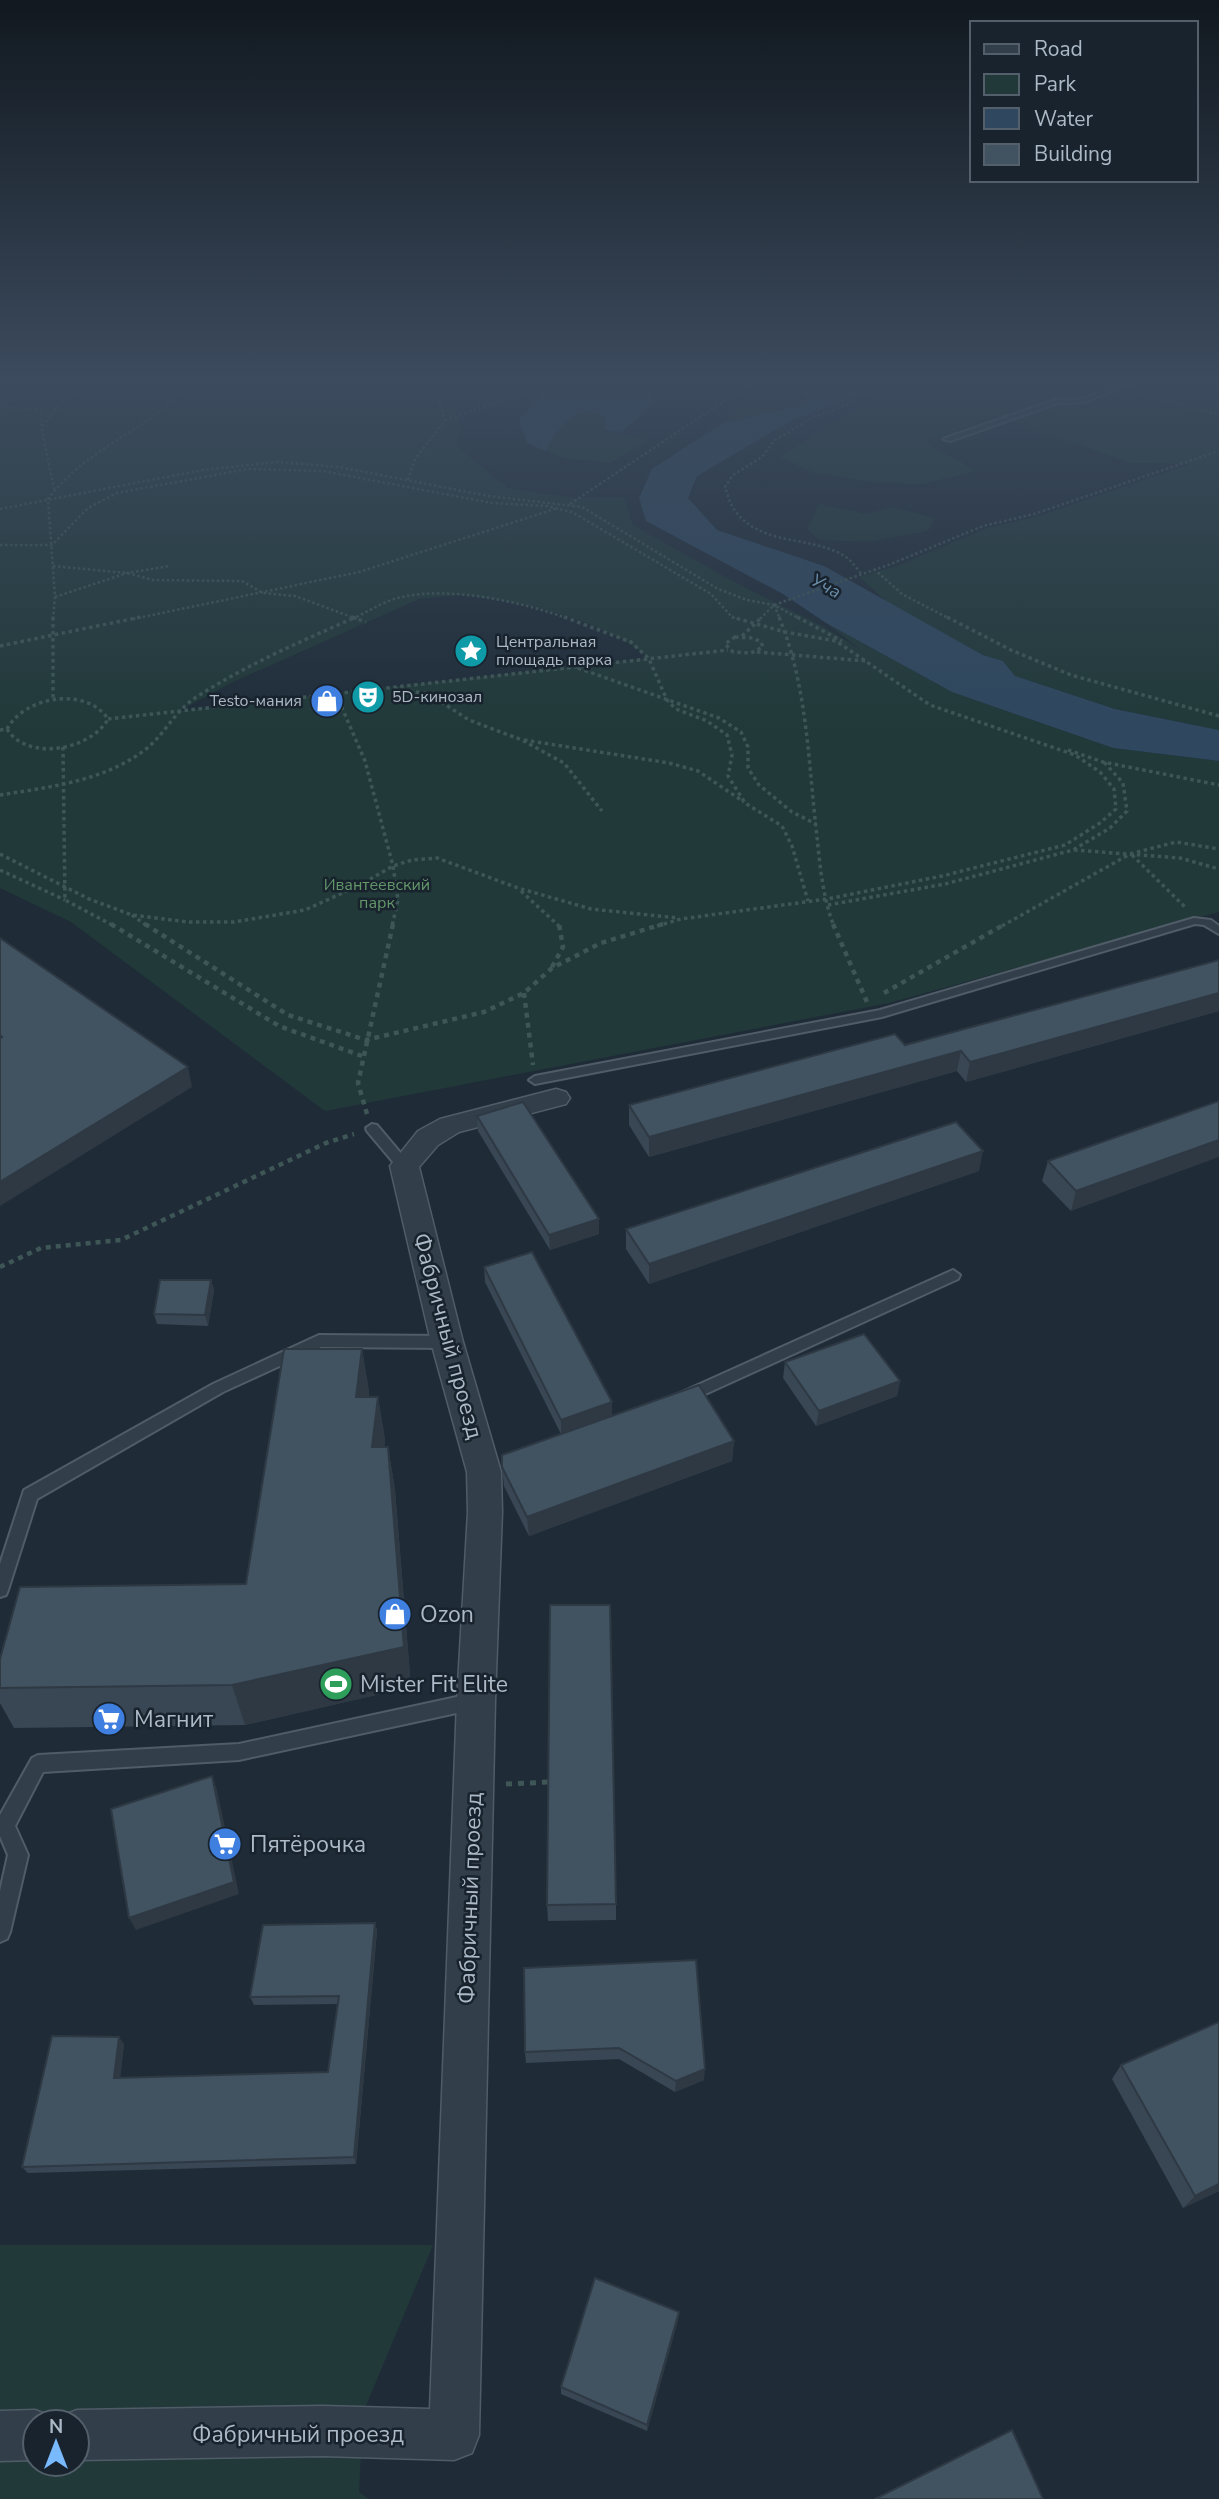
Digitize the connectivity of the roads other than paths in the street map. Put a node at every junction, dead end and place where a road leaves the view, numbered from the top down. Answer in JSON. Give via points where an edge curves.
{"nodes":[{"id":1,"x":1219,"y":931,"type":"edge"},
{"id":2,"x":545,"y":1089,"type":"joint"},
{"id":3,"x":372,"y":1128,"type":"road end"},
{"id":4,"x":404,"y":1166,"type":"junction"},
{"id":5,"x":953,"y":1275,"type":"dead end"},
{"id":6,"x":447,"y":1342,"type":"junction"},
{"id":7,"x":676,"y":1401,"type":"edge"},
{"id":8,"x":0,"y":1590,"type":"edge"},
{"id":9,"x":476,"y":1701,"type":"junction"},
{"id":10,"x":3,"y":1825,"type":"edge"},
{"id":11,"x":0,"y":1932,"type":"edge"},
{"id":12,"x":21,"y":2435,"type":"edge"},
{"id":13,"x":91,"y":2435,"type":"edge"},
{"id":14,"x":0,"y":2436,"type":"edge"}],
"edges":[{"from":1,"to":2,"type":"lane","via":[[1199,920],[882,1013]]},
{"from":2,"to":4,"type":"street","via":[[450,1125],[428,1138]]},
{"from":3,"to":4,"type":"lane"},
{"from":4,"to":6,"type":"street","name":"Фабричный проезд"},
{"from":5,"to":7,"type":"lane"},
{"from":6,"to":8,"type":"lane","via":[[319,1341],[218,1388],[30,1495]]},
{"from":6,"to":9,"type":"street","name":"Фабричный проезд","via":[[494,1469],[485,1512]]},
{"from":9,"to":10,"type":"lane","via":[[239,1752],[38,1764]]},
{"from":9,"to":13,"type":"street","name":"Фабричный проезд","via":[[454,2435],[323,2431]]},
{"from":10,"to":11,"type":"lane","via":[[18,1855]]},
{"from":12,"to":14,"type":"street"}]}
